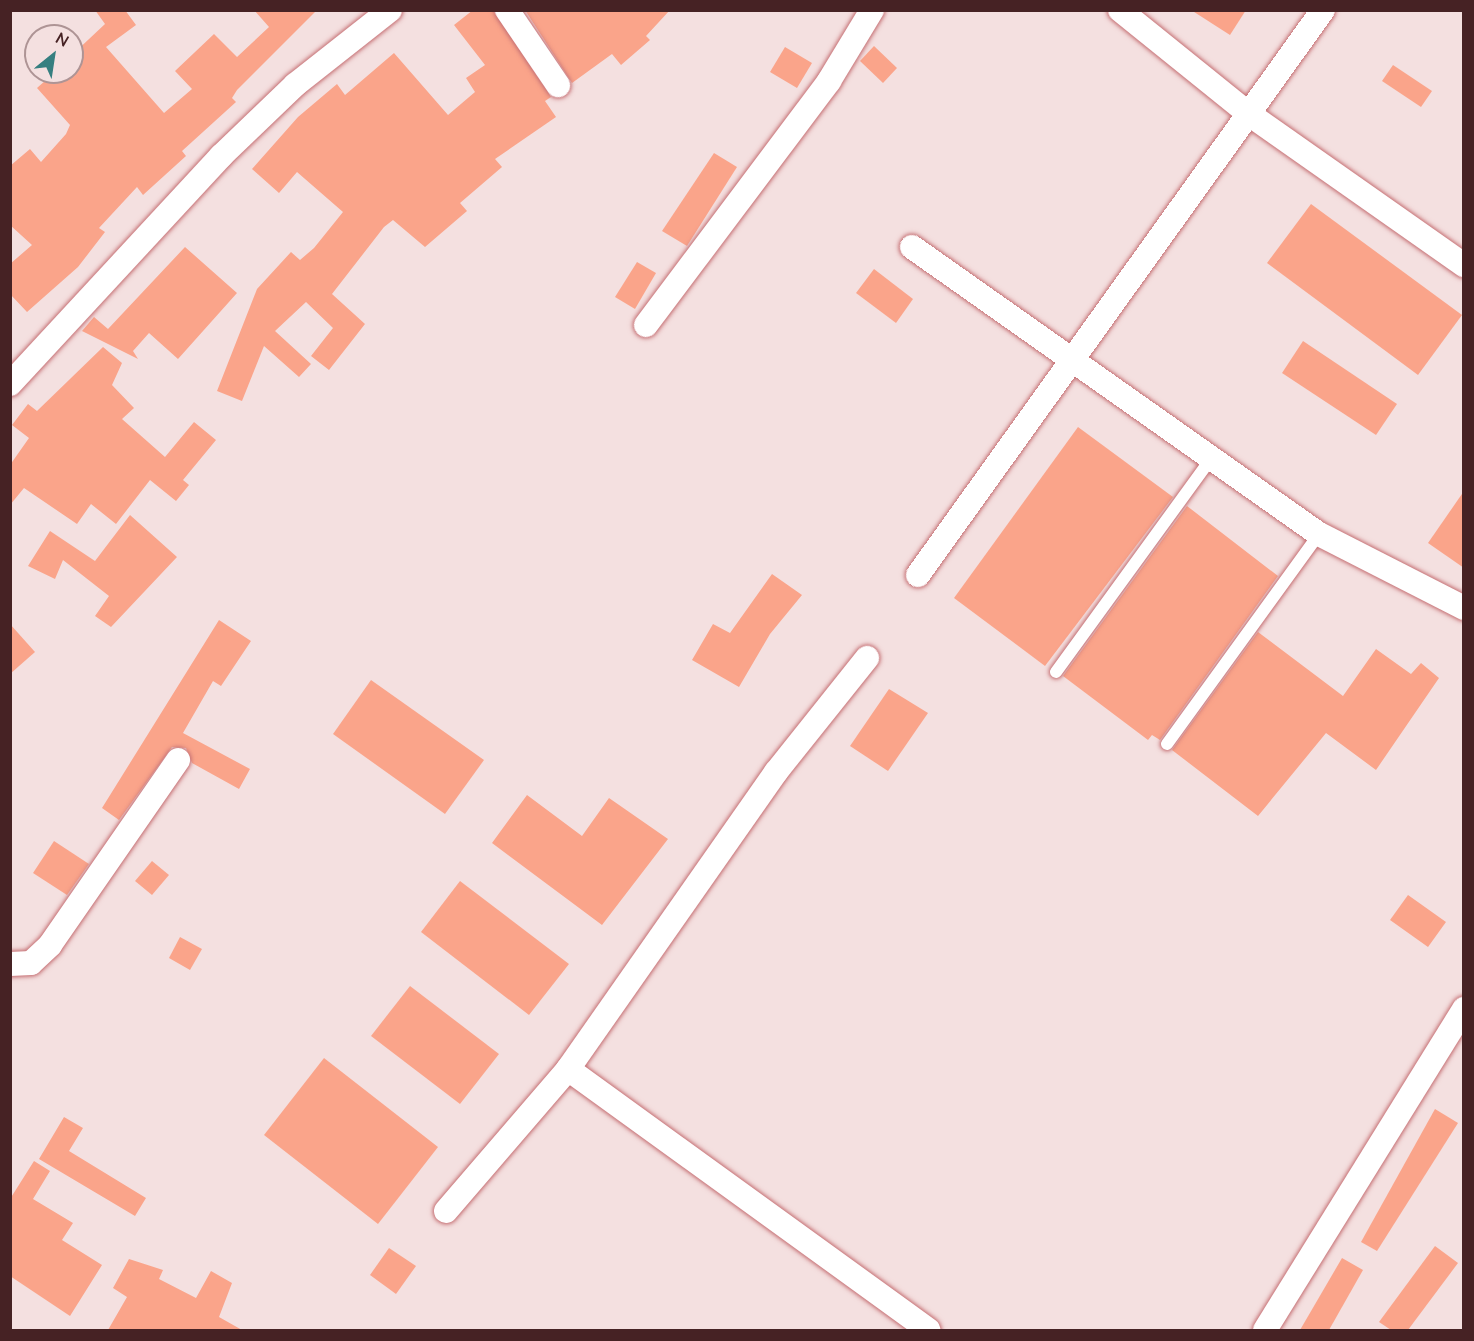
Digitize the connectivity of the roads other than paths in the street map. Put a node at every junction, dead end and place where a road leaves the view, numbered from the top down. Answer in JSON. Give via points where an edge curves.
{"nodes":[{"id":1,"x":390,"y":10,"type":"edge"},
{"id":2,"x":507,"y":10,"type":"edge"},
{"id":3,"x":872,"y":10,"type":"edge"},
{"id":4,"x":1120,"y":10,"type":"edge"},
{"id":5,"x":1323,"y":10,"type":"edge"},
{"id":6,"x":558,"y":85,"type":"dead end"},
{"id":7,"x":1249,"y":114,"type":"junction"},
{"id":8,"x":912,"y":247,"type":"dead end"},
{"id":9,"x":1464,"y":265,"type":"edge"},
{"id":10,"x":646,"y":325,"type":"dead end"},
{"id":11,"x":1075,"y":357,"type":"junction"},
{"id":12,"x":10,"y":384,"type":"edge"},
{"id":13,"x":1213,"y":456,"type":"junction"},
{"id":14,"x":1320,"y":534,"type":"junction"},
{"id":15,"x":918,"y":575,"type":"dead end"},
{"id":16,"x":1464,"y":608,"type":"edge"},
{"id":17,"x":867,"y":658,"type":"dead end"},
{"id":18,"x":1056,"y":672,"type":"dead end"},
{"id":19,"x":1167,"y":744,"type":"dead end"},
{"id":20,"x":178,"y":760,"type":"dead end"},
{"id":21,"x":10,"y":964,"type":"edge"},
{"id":22,"x":1464,"y":1009,"type":"edge"},
{"id":23,"x":568,"y":1069,"type":"junction"},
{"id":24,"x":446,"y":1211,"type":"dead end"},
{"id":25,"x":928,"y":1330,"type":"edge"},
{"id":26,"x":1266,"y":1330,"type":"edge"}],
"edges":[{"from":1,"to":12,"type":"street","via":[[295,85],[221,156]]},
{"from":2,"to":6,"type":"street"},
{"from":3,"to":10,"type":"street","via":[[829,81]]},
{"from":4,"to":7,"type":"street"},
{"from":5,"to":7,"type":"street"},
{"from":7,"to":9,"type":"street"},
{"from":7,"to":11,"type":"street"},
{"from":8,"to":11,"type":"street"},
{"from":11,"to":13,"type":"street"},
{"from":11,"to":15,"type":"street"},
{"from":13,"to":14,"type":"street"},
{"from":13,"to":18,"type":"lane"},
{"from":14,"to":16,"type":"street"},
{"from":14,"to":19,"type":"lane"},
{"from":17,"to":23,"type":"street","via":[[776,772]]},
{"from":20,"to":21,"type":"street","via":[[50,945],[31,963]]},
{"from":22,"to":26,"type":"street"},
{"from":23,"to":24,"type":"street"},
{"from":23,"to":25,"type":"street"}]}
